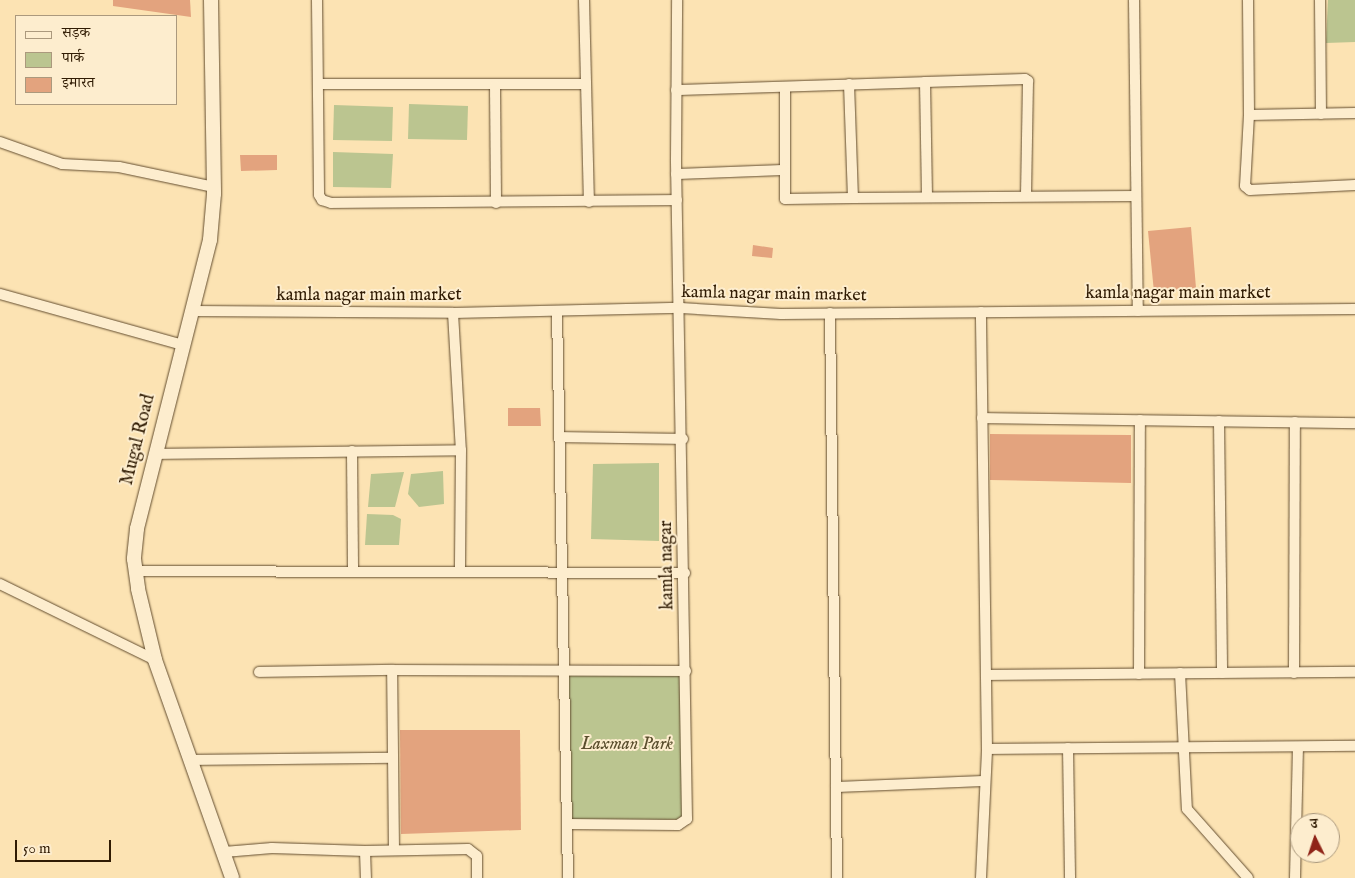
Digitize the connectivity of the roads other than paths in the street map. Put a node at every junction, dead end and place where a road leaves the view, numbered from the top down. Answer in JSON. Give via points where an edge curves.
{"nodes":[{"id":1,"x":210,"y":0,"type":"edge"},
{"id":2,"x":317,"y":0,"type":"edge"},
{"id":3,"x":584,"y":0,"type":"edge"},
{"id":4,"x":676,"y":0,"type":"edge"},
{"id":5,"x":1134,"y":0,"type":"edge"},
{"id":6,"x":1248,"y":0,"type":"edge"},
{"id":7,"x":1320,"y":0,"type":"edge"},
{"id":8,"x":925,"y":82,"type":"junction"},
{"id":9,"x":318,"y":84,"type":"junction"},
{"id":10,"x":585,"y":84,"type":"junction"},
{"id":11,"x":849,"y":84,"type":"junction"},
{"id":12,"x":495,"y":86,"type":"junction"},
{"id":13,"x":785,"y":89,"type":"junction"},
{"id":14,"x":676,"y":90,"type":"junction"},
{"id":15,"x":1355,"y":113,"type":"edge"},
{"id":16,"x":1249,"y":114,"type":"junction"},
{"id":17,"x":1321,"y":114,"type":"junction"},
{"id":18,"x":0,"y":142,"type":"edge"},
{"id":19,"x":784,"y":170,"type":"junction"},
{"id":20,"x":676,"y":174,"type":"junction"},
{"id":21,"x":1355,"y":185,"type":"edge"},
{"id":22,"x":214,"y":187,"type":"junction"},
{"id":23,"x":927,"y":196,"type":"junction"},
{"id":24,"x":1026,"y":196,"type":"junction"},
{"id":25,"x":1136,"y":196,"type":"junction"},
{"id":26,"x":853,"y":198,"type":"junction"},
{"id":27,"x":677,"y":200,"type":"junction"},
{"id":28,"x":589,"y":202,"type":"junction"},
{"id":29,"x":496,"y":203,"type":"junction"},
{"id":30,"x":0,"y":294,"type":"edge"},
{"id":31,"x":681,"y":308,"type":"junction"},
{"id":32,"x":1355,"y":309,"type":"edge"},
{"id":33,"x":192,"y":311,"type":"junction"},
{"id":34,"x":557,"y":311,"type":"junction"},
{"id":35,"x":1138,"y":311,"type":"junction"},
{"id":36,"x":981,"y":312,"type":"junction"},
{"id":37,"x":453,"y":313,"type":"junction"},
{"id":38,"x":830,"y":314,"type":"junction"},
{"id":39,"x":183,"y":345,"type":"junction"},
{"id":40,"x":982,"y":418,"type":"junction"},
{"id":41,"x":1140,"y":420,"type":"junction"},
{"id":42,"x":1219,"y":421,"type":"junction"},
{"id":43,"x":1295,"y":422,"type":"junction"},
{"id":44,"x":1355,"y":422,"type":"edge"},
{"id":45,"x":560,"y":437,"type":"junction"},
{"id":46,"x":683,"y":439,"type":"junction"},
{"id":47,"x":461,"y":450,"type":"junction"},
{"id":48,"x":352,"y":452,"type":"junction"},
{"id":49,"x":155,"y":454,"type":"junction"},
{"id":50,"x":460,"y":570,"type":"junction"},
{"id":51,"x":136,"y":571,"type":"junction"},
{"id":52,"x":353,"y":571,"type":"junction"},
{"id":53,"x":685,"y":572,"type":"junction"},
{"id":54,"x":563,"y":573,"type":"junction"},
{"id":55,"x":0,"y":584,"type":"edge"},
{"id":56,"x":155,"y":660,"type":"junction"},
{"id":57,"x":392,"y":670,"type":"junction"},
{"id":58,"x":566,"y":671,"type":"junction"},
{"id":59,"x":686,"y":671,"type":"junction"},
{"id":60,"x":259,"y":672,"type":"dead end"},
{"id":61,"x":1355,"y":672,"type":"edge"},
{"id":62,"x":1180,"y":673,"type":"junction"},
{"id":63,"x":1222,"y":673,"type":"junction"},
{"id":64,"x":1294,"y":673,"type":"junction"},
{"id":65,"x":1139,"y":674,"type":"junction"},
{"id":66,"x":986,"y":675,"type":"junction"},
{"id":67,"x":1298,"y":746,"type":"junction"},
{"id":68,"x":1355,"y":746,"type":"edge"},
{"id":69,"x":1182,"y":747,"type":"junction"},
{"id":70,"x":987,"y":748,"type":"junction"},
{"id":71,"x":1068,"y":748,"type":"junction"},
{"id":72,"x":390,"y":758,"type":"junction"},
{"id":73,"x":191,"y":760,"type":"junction"},
{"id":74,"x":984,"y":781,"type":"junction"},
{"id":75,"x":836,"y":787,"type":"junction"},
{"id":76,"x":568,"y":824,"type":"junction"},
{"id":77,"x":394,"y":850,"type":"junction"},
{"id":78,"x":365,"y":851,"type":"junction"},
{"id":79,"x":224,"y":852,"type":"junction"},
{"id":80,"x":232,"y":878,"type":"edge"},
{"id":81,"x":366,"y":878,"type":"edge"},
{"id":82,"x":477,"y":878,"type":"edge"},
{"id":83,"x":568,"y":878,"type":"edge"},
{"id":84,"x":837,"y":878,"type":"edge"},
{"id":85,"x":981,"y":878,"type":"edge"},
{"id":86,"x":1070,"y":878,"type":"edge"},
{"id":87,"x":1248,"y":878,"type":"edge"},
{"id":88,"x":1296,"y":878,"type":"edge"}],
"edges":[{"from":1,"to":22,"type":"street","name":"Mugal Road"},
{"from":2,"to":9,"type":"street"},
{"from":3,"to":10,"type":"street"},
{"from":4,"to":14,"type":"street","name":"kamla nagar"},
{"from":5,"to":25,"type":"street"},
{"from":6,"to":16,"type":"street"},
{"from":7,"to":17,"type":"street"},
{"from":8,"to":11,"type":"street"},
{"from":8,"to":23,"type":"street"},
{"from":8,"to":24,"type":"street","via":[[1027,80]]},
{"from":9,"to":12,"type":"street"},
{"from":9,"to":29,"type":"street","via":[[319,195],[322,200],[331,203]]},
{"from":10,"to":12,"type":"street"},
{"from":10,"to":28,"type":"street"},
{"from":11,"to":13,"type":"street"},
{"from":11,"to":26,"type":"street"},
{"from":12,"to":29,"type":"street"},
{"from":13,"to":14,"type":"street"},
{"from":13,"to":19,"type":"street"},
{"from":14,"to":20,"type":"street","name":"kamla nagar"},
{"from":15,"to":17,"type":"street"},
{"from":16,"to":17,"type":"street"},
{"from":16,"to":21,"type":"street","via":[[1246,188]]},
{"from":18,"to":22,"type":"street","via":[[62,164],[119,167]]},
{"from":19,"to":20,"type":"street"},
{"from":19,"to":26,"type":"street","via":[[785,199]]},
{"from":20,"to":27,"type":"street","name":"kamla nagar"},
{"from":22,"to":33,"type":"street","name":"Mugal Road","via":[[210,240]]},
{"from":23,"to":24,"type":"street"},
{"from":23,"to":26,"type":"street"},
{"from":24,"to":25,"type":"street"},
{"from":25,"to":35,"type":"street"},
{"from":27,"to":28,"type":"street"},
{"from":27,"to":31,"type":"street","name":"kamla nagar"},
{"from":28,"to":29,"type":"street"},
{"from":30,"to":39,"type":"street"},
{"from":31,"to":34,"type":"street","name":"kamla nagar main market"},
{"from":31,"to":38,"type":"street","name":"kamla nagar main market"},
{"from":31,"to":46,"type":"street","name":"kamla nagar"},
{"from":32,"to":35,"type":"street","name":"kamla nagar main market"},
{"from":33,"to":37,"type":"street","name":"kamla nagar main market"},
{"from":33,"to":39,"type":"street","name":"Mugal Road"},
{"from":34,"to":37,"type":"street","name":"kamla nagar main market"},
{"from":34,"to":45,"type":"street"},
{"from":35,"to":36,"type":"street","name":"kamla nagar main market"},
{"from":36,"to":38,"type":"street","name":"kamla nagar main market"},
{"from":36,"to":40,"type":"street"},
{"from":37,"to":47,"type":"street"},
{"from":38,"to":75,"type":"street"},
{"from":39,"to":49,"type":"street","name":"Mugal Road"},
{"from":40,"to":41,"type":"street"},
{"from":40,"to":66,"type":"street"},
{"from":41,"to":42,"type":"street"},
{"from":41,"to":65,"type":"street"},
{"from":42,"to":43,"type":"street"},
{"from":42,"to":63,"type":"street"},
{"from":43,"to":44,"type":"street"},
{"from":43,"to":64,"type":"street"},
{"from":45,"to":46,"type":"street"},
{"from":45,"to":54,"type":"street"},
{"from":46,"to":53,"type":"street","name":"kamla nagar"},
{"from":47,"to":48,"type":"street"},
{"from":47,"to":50,"type":"street"},
{"from":48,"to":49,"type":"street"},
{"from":48,"to":52,"type":"street"},
{"from":49,"to":51,"type":"street","name":"Mugal Road","via":[[137,529]]},
{"from":50,"to":52,"type":"street"},
{"from":50,"to":54,"type":"street"},
{"from":51,"to":52,"type":"street"},
{"from":51,"to":56,"type":"street","name":"Mugal Road"},
{"from":53,"to":54,"type":"street"},
{"from":53,"to":59,"type":"street","name":"kamla nagar"},
{"from":54,"to":58,"type":"street"},
{"from":55,"to":56,"type":"street"},
{"from":56,"to":73,"type":"street","name":"Mugal Road"},
{"from":57,"to":58,"type":"street"},
{"from":57,"to":60,"type":"street"},
{"from":57,"to":72,"type":"street"},
{"from":58,"to":59,"type":"street"},
{"from":58,"to":76,"type":"street"},
{"from":59,"to":76,"type":"street","name":"kamla nagar","via":[[686,821],[678,825]]},
{"from":61,"to":64,"type":"street"},
{"from":62,"to":63,"type":"street"},
{"from":62,"to":65,"type":"street"},
{"from":62,"to":69,"type":"street"},
{"from":63,"to":64,"type":"street"},
{"from":65,"to":66,"type":"street"},
{"from":66,"to":70,"type":"street"},
{"from":67,"to":68,"type":"street"},
{"from":67,"to":69,"type":"street"},
{"from":67,"to":88,"type":"street"},
{"from":69,"to":71,"type":"street"},
{"from":69,"to":87,"type":"street","via":[[1187,809]]},
{"from":70,"to":71,"type":"street"},
{"from":70,"to":74,"type":"street"},
{"from":71,"to":86,"type":"street"},
{"from":72,"to":73,"type":"street"},
{"from":72,"to":77,"type":"street"},
{"from":73,"to":79,"type":"street","name":"Mugal Road"},
{"from":74,"to":75,"type":"street"},
{"from":74,"to":85,"type":"street"},
{"from":75,"to":84,"type":"street"},
{"from":76,"to":83,"type":"street"},
{"from":77,"to":78,"type":"street"},
{"from":77,"to":82,"type":"street","via":[[472,850],[477,856]]},
{"from":78,"to":79,"type":"street","via":[[272,848]]},
{"from":78,"to":81,"type":"street"},
{"from":79,"to":80,"type":"street","name":"Mugal Road"}]}
